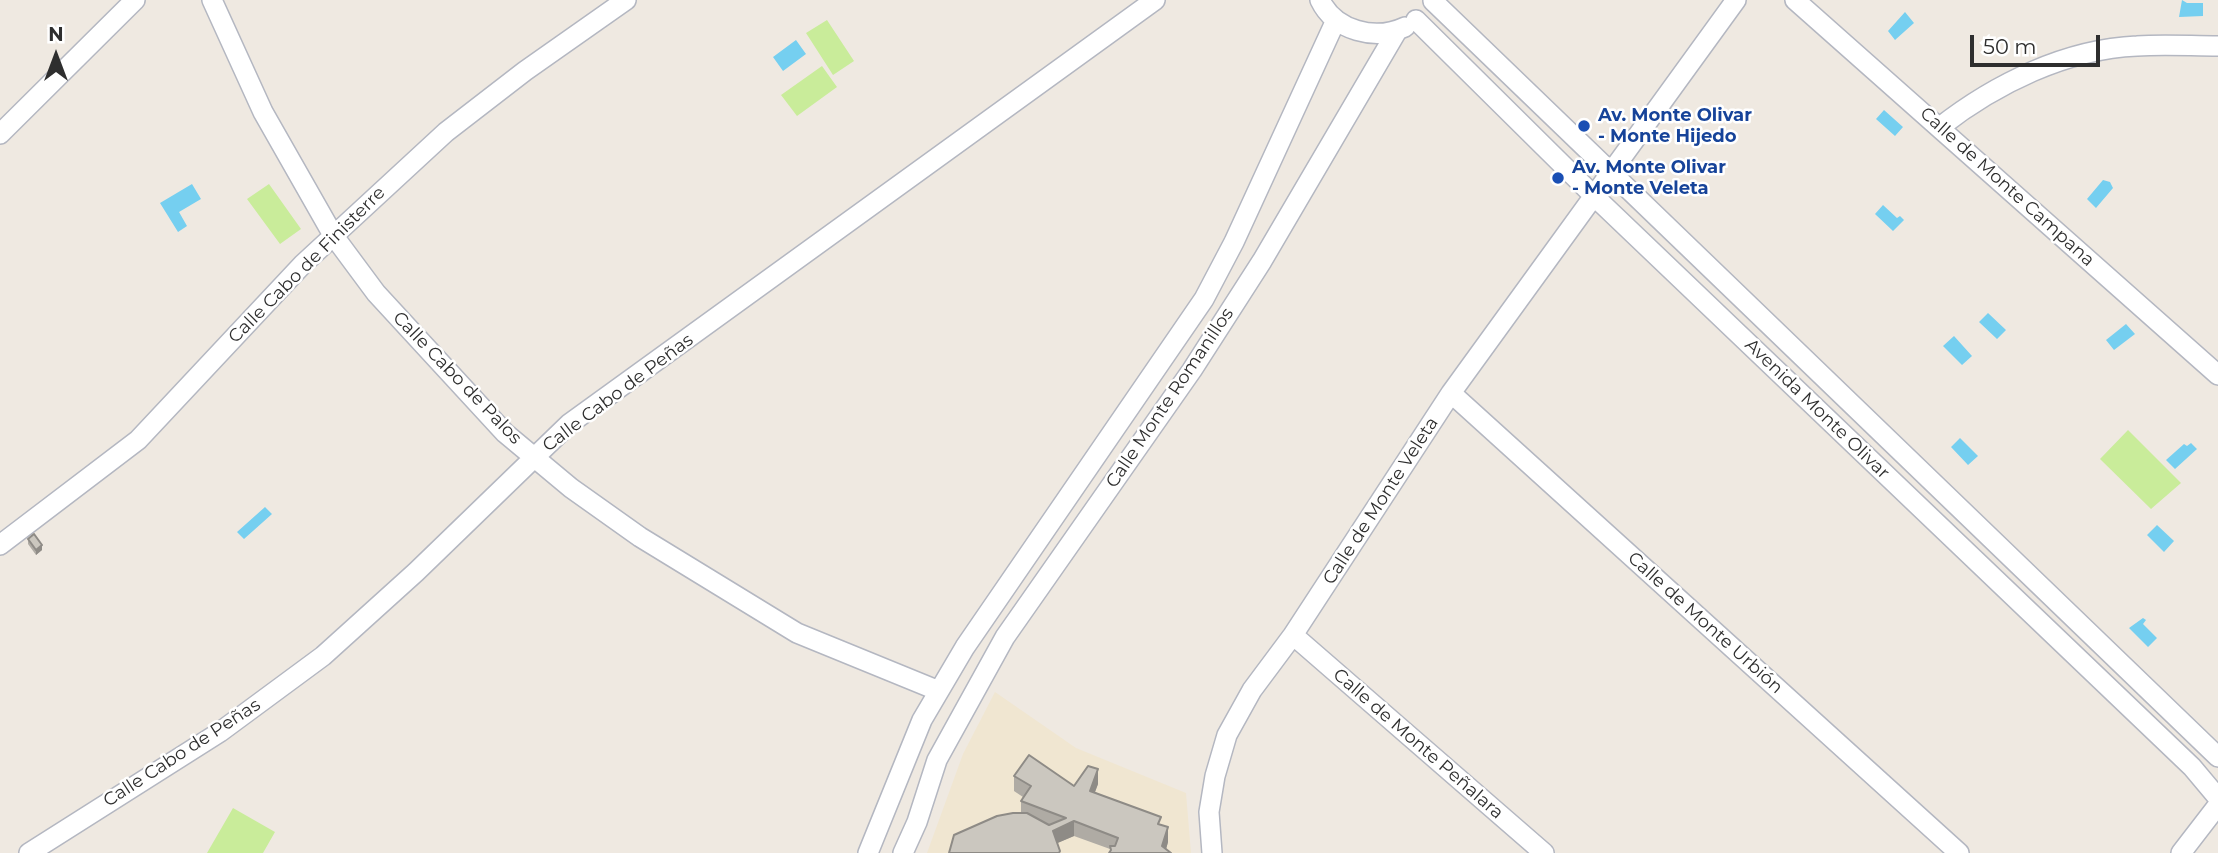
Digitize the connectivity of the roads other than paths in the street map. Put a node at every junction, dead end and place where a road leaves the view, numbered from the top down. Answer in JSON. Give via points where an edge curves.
{"nodes":[{"id":1,"x":135,"y":0,"type":"edge"},
{"id":2,"x":212,"y":0,"type":"edge"},
{"id":3,"x":626,"y":0,"type":"edge"},
{"id":4,"x":1154,"y":0,"type":"edge"},
{"id":5,"x":1320,"y":0,"type":"edge"},
{"id":6,"x":1433,"y":0,"type":"edge"},
{"id":7,"x":1737,"y":0,"type":"edge"},
{"id":8,"x":1795,"y":0,"type":"edge"},
{"id":9,"x":1336,"y":20,"type":"junction"},
{"id":10,"x":1416,"y":20,"type":"junction"},
{"id":11,"x":1397,"y":31,"type":"junction"},
{"id":12,"x":2218,"y":46,"type":"edge"},
{"id":13,"x":1940,"y":127,"type":"junction"},
{"id":14,"x":0,"y":134,"type":"edge"},
{"id":15,"x":1612,"y":173,"type":"junction"},
{"id":16,"x":1595,"y":197,"type":"junction"},
{"id":17,"x":333,"y":235,"type":"junction"},
{"id":18,"x":2218,"y":374,"type":"edge"},
{"id":19,"x":1451,"y":393,"type":"junction"},
{"id":20,"x":533,"y":456,"type":"junction"},
{"id":21,"x":1917,"y":467,"type":"junction"},
{"id":22,"x":1898,"y":486,"type":"junction"},
{"id":23,"x":1950,"y":499,"type":"junction"},
{"id":24,"x":1931,"y":518,"type":"junction"},
{"id":25,"x":0,"y":545,"type":"edge"},
{"id":26,"x":1293,"y":635,"type":"junction"},
{"id":27,"x":965,"y":647,"type":"junction"},
{"id":28,"x":988,"y":668,"type":"junction"},
{"id":29,"x":939,"y":691,"type":"junction"},
{"id":30,"x":911,"y":749,"type":"junction"},
{"id":31,"x":2218,"y":757,"type":"edge"},
{"id":32,"x":937,"y":761,"type":"junction"},
{"id":33,"x":2218,"y":798,"type":"edge"},
{"id":34,"x":2218,"y":805,"type":"edge"},
{"id":35,"x":29,"y":853,"type":"edge"},
{"id":36,"x":868,"y":853,"type":"edge"},
{"id":37,"x":903,"y":853,"type":"edge"},
{"id":38,"x":1212,"y":853,"type":"edge"},
{"id":39,"x":1544,"y":853,"type":"edge"},
{"id":40,"x":1959,"y":853,"type":"edge"},
{"id":41,"x":2181,"y":853,"type":"edge"}],
"edges":[{"from":1,"to":14,"type":"street"},
{"from":2,"to":17,"type":"street","name":"Calle Cabo de Palos","via":[[263,111]]},
{"from":3,"to":17,"type":"street","name":"Calle Cabo de Finisterre","via":[[446,132]]},
{"from":4,"to":20,"type":"street","name":"Calle Cabo de Peñas","via":[[569,424]]},
{"from":5,"to":9,"type":"street"},
{"from":6,"to":10,"type":"street"},
{"from":6,"to":15,"type":"street","name":"Avenida Monte Olivar"},
{"from":7,"to":15,"type":"street","name":"Calle de Monte Veleta"},
{"from":8,"to":13,"type":"street","name":"Calle de Monte Campana"},
{"from":9,"to":11,"type":"street","via":[[1366,32]]},
{"from":9,"to":27,"type":"street","name":"Calle Monte Romanillos","via":[[1204,299]]},
{"from":10,"to":11,"type":"street"},
{"from":10,"to":16,"type":"street","name":"Avenida Monte Olivar"},
{"from":11,"to":28,"type":"street","name":"Calle Monte Romanillos","via":[[1255,272]]},
{"from":12,"to":13,"type":"street","via":[[2136,46],[2089,52],[1977,99]]},
{"from":13,"to":18,"type":"street","name":"Calle de Monte Campana"},
{"from":15,"to":16,"type":"street","name":"Calle de Monte Veleta"},
{"from":15,"to":21,"type":"street","name":"Avenida Monte Olivar"},
{"from":16,"to":19,"type":"street","name":"Calle de Monte Veleta"},
{"from":16,"to":22,"type":"street","name":"Avenida Monte Olivar"},
{"from":17,"to":20,"type":"street","name":"Calle Cabo de Palos","via":[[376,293],[505,433]]},
{"from":17,"to":25,"type":"street","name":"Calle Cabo de Finisterre","via":[[138,440]]},
{"from":19,"to":26,"type":"street","name":"Calle de Monte Veleta"},
{"from":19,"to":40,"type":"street","name":"Calle de Monte Urbión"},
{"from":20,"to":29,"type":"street","name":"Calle Cabo de Palos","via":[[640,537],[797,633]]},
{"from":20,"to":35,"type":"street","name":"Calle Cabo de Peñas","via":[[323,656],[220,732]]},
{"from":21,"to":22,"type":"street"},
{"from":21,"to":23,"type":"street","name":"Avenida Monte Olivar"},
{"from":22,"to":24,"type":"street","name":"Avenida Monte Olivar"},
{"from":23,"to":24,"type":"street"},
{"from":23,"to":31,"type":"street","name":"Avenida Monte Olivar"},
{"from":24,"to":33,"type":"street","name":"Avenida Monte Olivar","via":[[2192,767]]},
{"from":26,"to":38,"type":"street","name":"Calle de Monte Veleta","via":[[1227,735],[1209,812]]},
{"from":26,"to":39,"type":"street","name":"Calle de Monte Peñalara"},
{"from":27,"to":28,"type":"street","via":[[984,656]]},
{"from":27,"to":29,"type":"street","name":"Calle Monte Romanillos"},
{"from":28,"to":32,"type":"street","name":"Calle Monte Romanillos"},
{"from":29,"to":30,"type":"street","name":"Calle Monte Romanillos"},
{"from":30,"to":32,"type":"street","via":[[922,764]]},
{"from":30,"to":36,"type":"street","name":"Calle Monte Romanillos"},
{"from":32,"to":37,"type":"street","name":"Calle Monte Romanillos"},
{"from":34,"to":41,"type":"street"}]}
